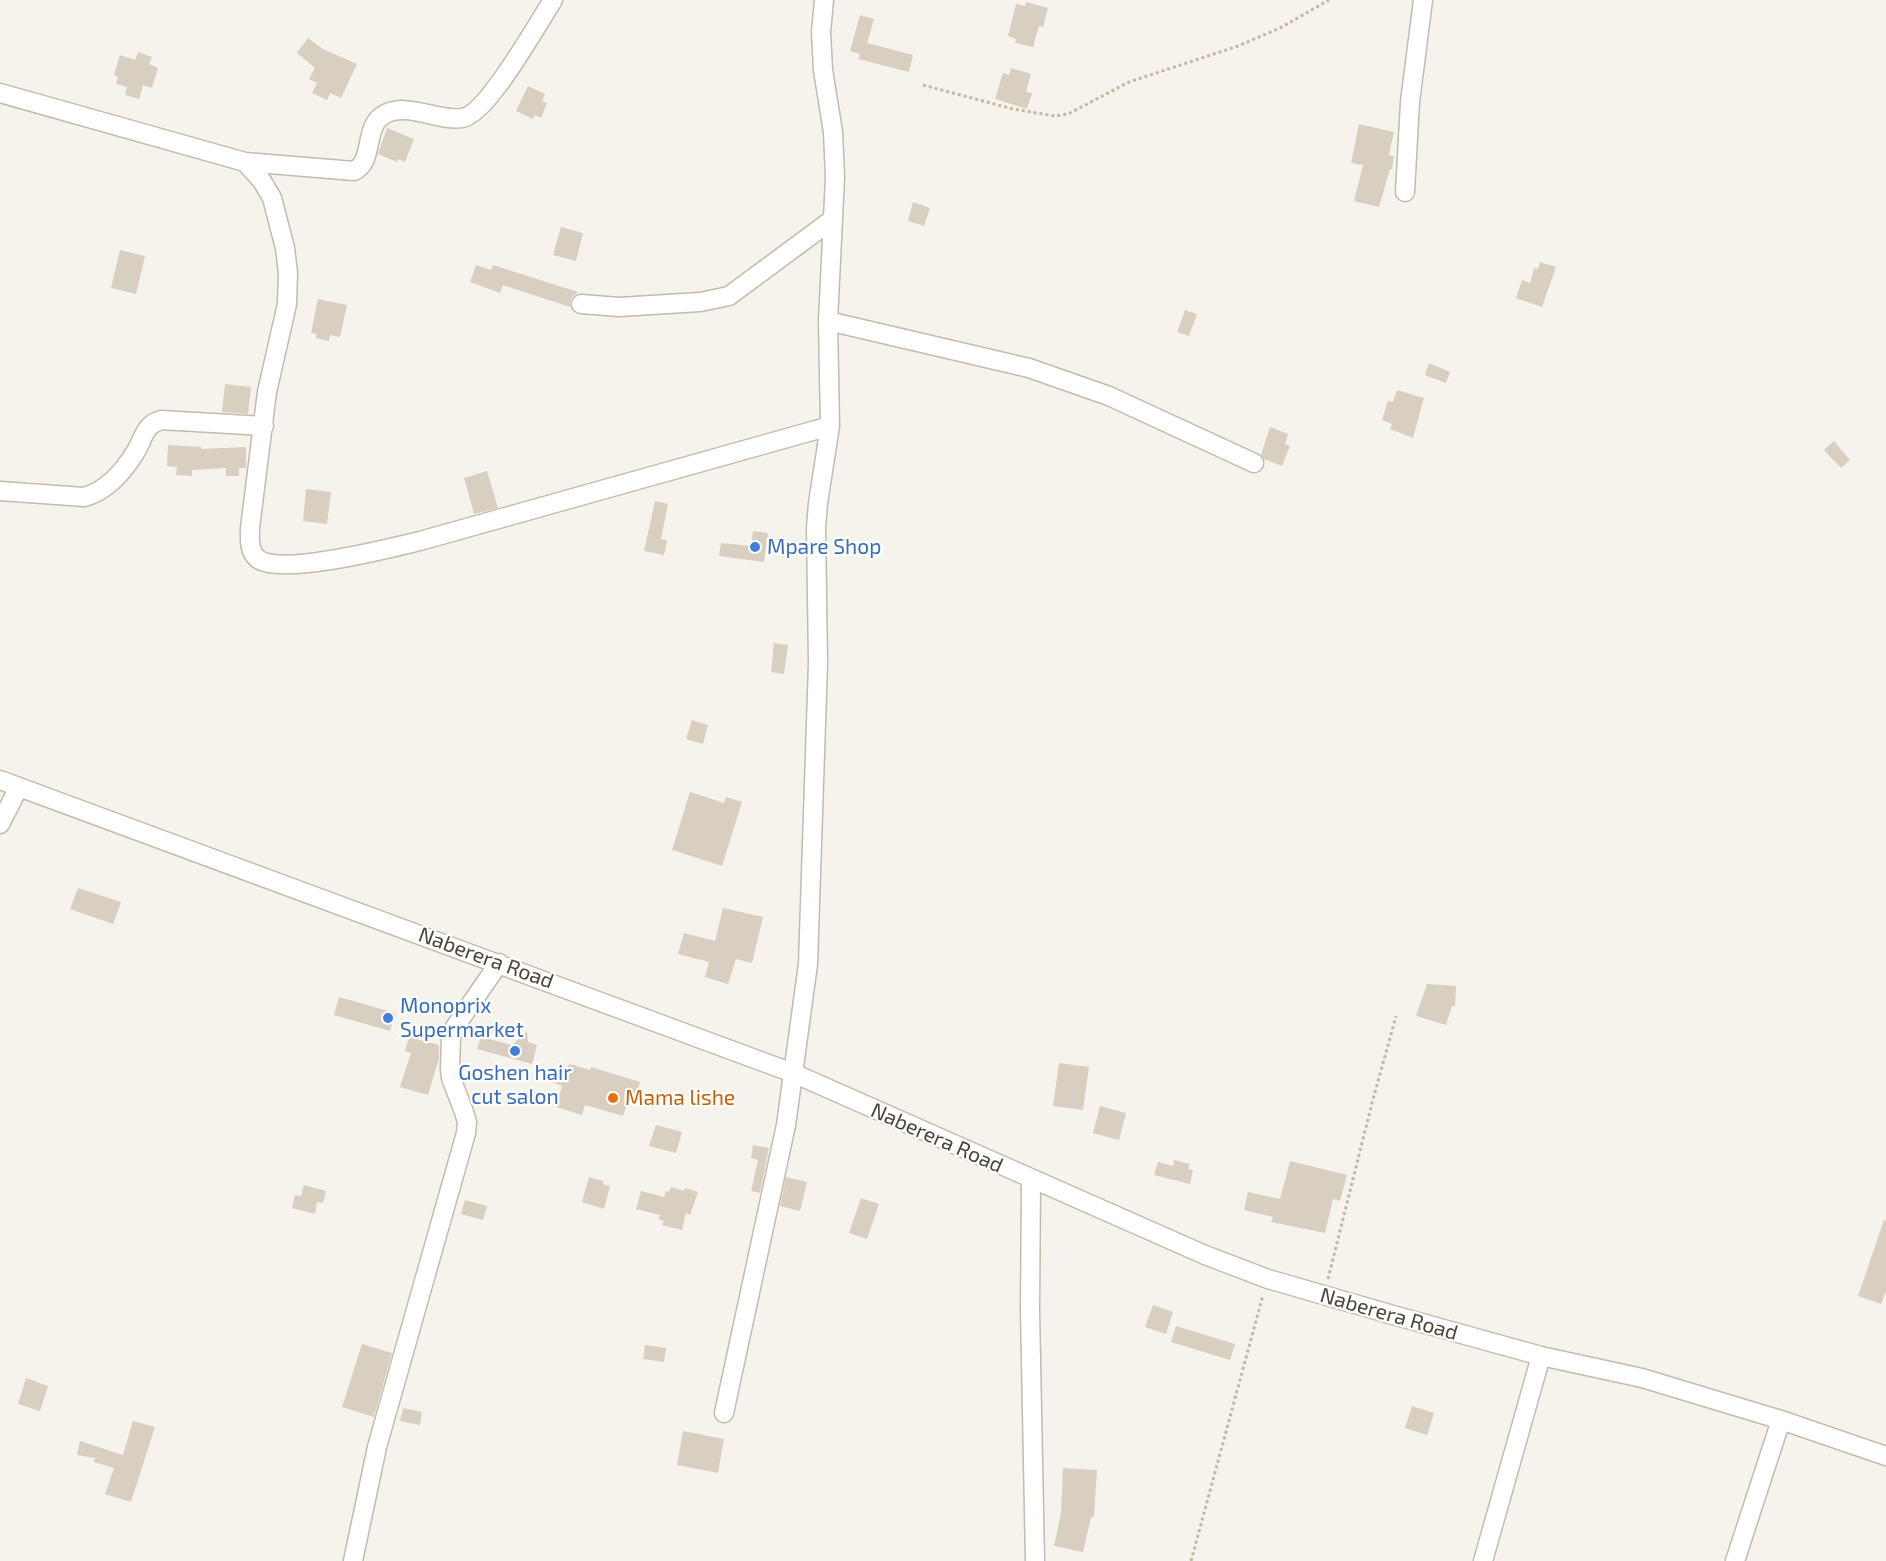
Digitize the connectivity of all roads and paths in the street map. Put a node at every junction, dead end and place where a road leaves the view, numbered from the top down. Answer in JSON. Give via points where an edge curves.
{"nodes":[{"id":1,"x":553,"y":0,"type":"edge"},
{"id":2,"x":824,"y":0,"type":"edge"},
{"id":3,"x":1329,"y":0,"type":"edge"},
{"id":4,"x":1423,"y":0,"type":"edge"},
{"id":5,"x":923,"y":85,"type":"dead end"},
{"id":6,"x":0,"y":93,"type":"edge"},
{"id":7,"x":245,"y":162,"type":"junction"},
{"id":8,"x":1405,"y":192,"type":"dead end"},
{"id":9,"x":833,"y":219,"type":"junction"},
{"id":10,"x":581,"y":304,"type":"dead end"},
{"id":11,"x":828,"y":321,"type":"junction"},
{"id":12,"x":264,"y":426,"type":"junction"},
{"id":13,"x":830,"y":426,"type":"junction"},
{"id":14,"x":1254,"y":463,"type":"dead end"},
{"id":15,"x":0,"y":491,"type":"edge"},
{"id":16,"x":0,"y":780,"type":"edge"},
{"id":17,"x":19,"y":787,"type":"junction"},
{"id":18,"x":0,"y":824,"type":"edge"},
{"id":19,"x":499,"y":963,"type":"junction"},
{"id":20,"x":1396,"y":1016,"type":"dead end"},
{"id":21,"x":793,"y":1073,"type":"junction"},
{"id":22,"x":1031,"y":1180,"type":"junction"},
{"id":23,"x":1268,"y":1279,"type":"junction"},
{"id":24,"x":1324,"y":1295,"type":"junction"},
{"id":25,"x":1541,"y":1356,"type":"junction"},
{"id":26,"x":724,"y":1413,"type":"dead end"},
{"id":27,"x":1781,"y":1420,"type":"junction"},
{"id":28,"x":1886,"y":1456,"type":"edge"},
{"id":29,"x":353,"y":1561,"type":"edge"},
{"id":30,"x":1035,"y":1561,"type":"edge"},
{"id":31,"x":1191,"y":1561,"type":"edge"},
{"id":32,"x":1483,"y":1561,"type":"edge"},
{"id":33,"x":1735,"y":1561,"type":"edge"}],
"edges":[{"from":1,"to":7,"type":"street","via":[[513,63],[471,115],[462,118],[390,111],[378,118],[363,164],[354,171]]},
{"from":2,"to":9,"type":"street","via":[[821,32],[835,177]]},
{"from":3,"to":5,"type":"path","via":[[1280,28],[1129,82],[1068,114],[1054,116],[1013,109]]},
{"from":4,"to":8,"type":"street","via":[[1410,102]]},
{"from":6,"to":7,"type":"street"},
{"from":7,"to":12,"type":"street","via":[[272,198],[288,273],[287,304],[267,392]]},
{"from":9,"to":10,"type":"street","via":[[729,296],[700,302],[619,307]]},
{"from":9,"to":11,"type":"street"},
{"from":11,"to":13,"type":"street"},
{"from":11,"to":14,"type":"street","via":[[1029,368],[1109,396]]},
{"from":12,"to":13,"type":"street","via":[[250,543],[258,559],[280,565],[369,553],[420,541]]},
{"from":12,"to":15,"type":"street","via":[[161,420],[146,430],[117,477],[92,495]]},
{"from":13,"to":21,"type":"street","via":[[816,528],[818,663],[808,964]]},
{"from":16,"to":17,"type":"street","name":"Naberera Road"},
{"from":17,"to":18,"type":"street"},
{"from":17,"to":19,"type":"street","name":"Naberera Road"},
{"from":19,"to":21,"type":"street","name":"Naberera Road"},
{"from":19,"to":29,"type":"street","via":[[453,1032],[451,1078],[467,1122],[466,1133],[377,1447]]},
{"from":20,"to":24,"type":"path"},
{"from":21,"to":22,"type":"street","name":"Naberera Road"},
{"from":21,"to":26,"type":"street","via":[[771,1200]]},
{"from":22,"to":23,"type":"street","name":"Naberera Road","via":[[1205,1256]]},
{"from":22,"to":30,"type":"street"},
{"from":23,"to":24,"type":"street","name":"Naberera Road"},
{"from":23,"to":31,"type":"path"},
{"from":24,"to":25,"type":"street","name":"Naberera Road"},
{"from":25,"to":27,"type":"street","name":"Naberera Road","via":[[1642,1378]]},
{"from":25,"to":32,"type":"street"},
{"from":27,"to":28,"type":"street","name":"Naberera Road"},
{"from":27,"to":33,"type":"street"}]}
